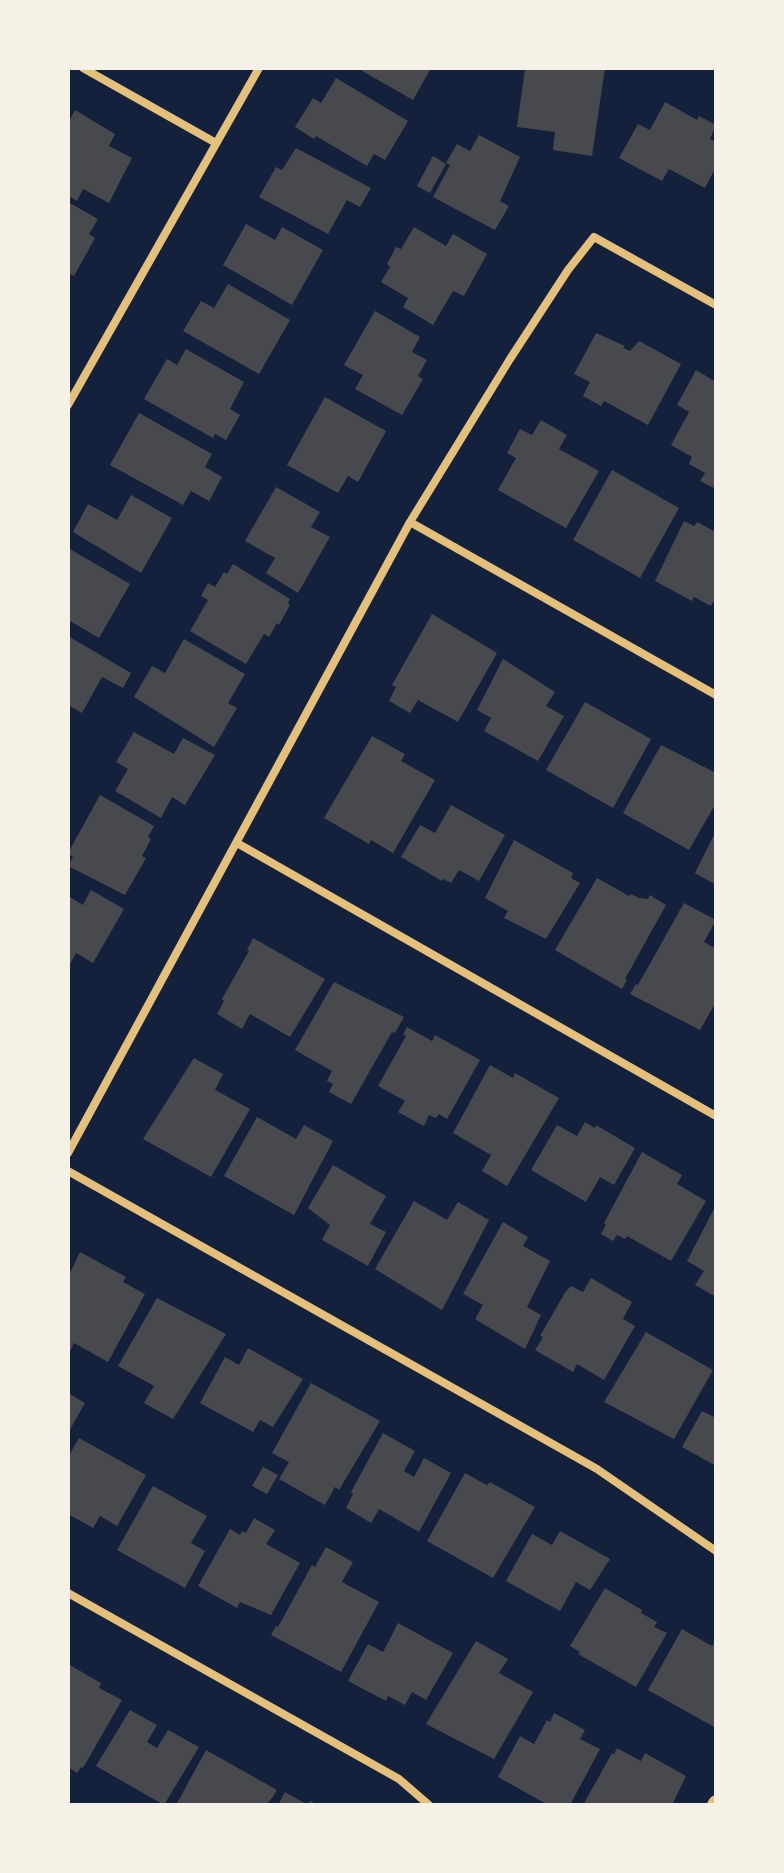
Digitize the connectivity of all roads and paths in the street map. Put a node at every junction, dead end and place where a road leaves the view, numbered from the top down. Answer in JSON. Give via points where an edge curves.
{"nodes":[{"id":1,"x":83,"y":68,"type":"edge"},
{"id":2,"x":259,"y":68,"type":"edge"},
{"id":3,"x":216,"y":143,"type":"junction"},
{"id":4,"x":716,"y":305,"type":"edge"},
{"id":5,"x":68,"y":405,"type":"edge"},
{"id":6,"x":410,"y":522,"type":"junction"},
{"id":7,"x":716,"y":695,"type":"edge"},
{"id":8,"x":237,"y":843,"type":"junction"},
{"id":9,"x":716,"y":1116,"type":"edge"},
{"id":10,"x":68,"y":1153,"type":"edge"},
{"id":11,"x":68,"y":1171,"type":"edge"},
{"id":12,"x":716,"y":1551,"type":"edge"},
{"id":13,"x":68,"y":1593,"type":"edge"},
{"id":14,"x":429,"y":1805,"type":"edge"}],
"edges":[{"from":1,"to":3,"type":"street"},
{"from":2,"to":3,"type":"street"},
{"from":3,"to":5,"type":"street"},
{"from":4,"to":6,"type":"street","via":[[594,237],[518,346]]},
{"from":6,"to":7,"type":"street"},
{"from":6,"to":8,"type":"street"},
{"from":8,"to":9,"type":"street"},
{"from":8,"to":10,"type":"street"},
{"from":11,"to":12,"type":"street","via":[[597,1469]]},
{"from":13,"to":14,"type":"street","via":[[399,1779]]}]}
